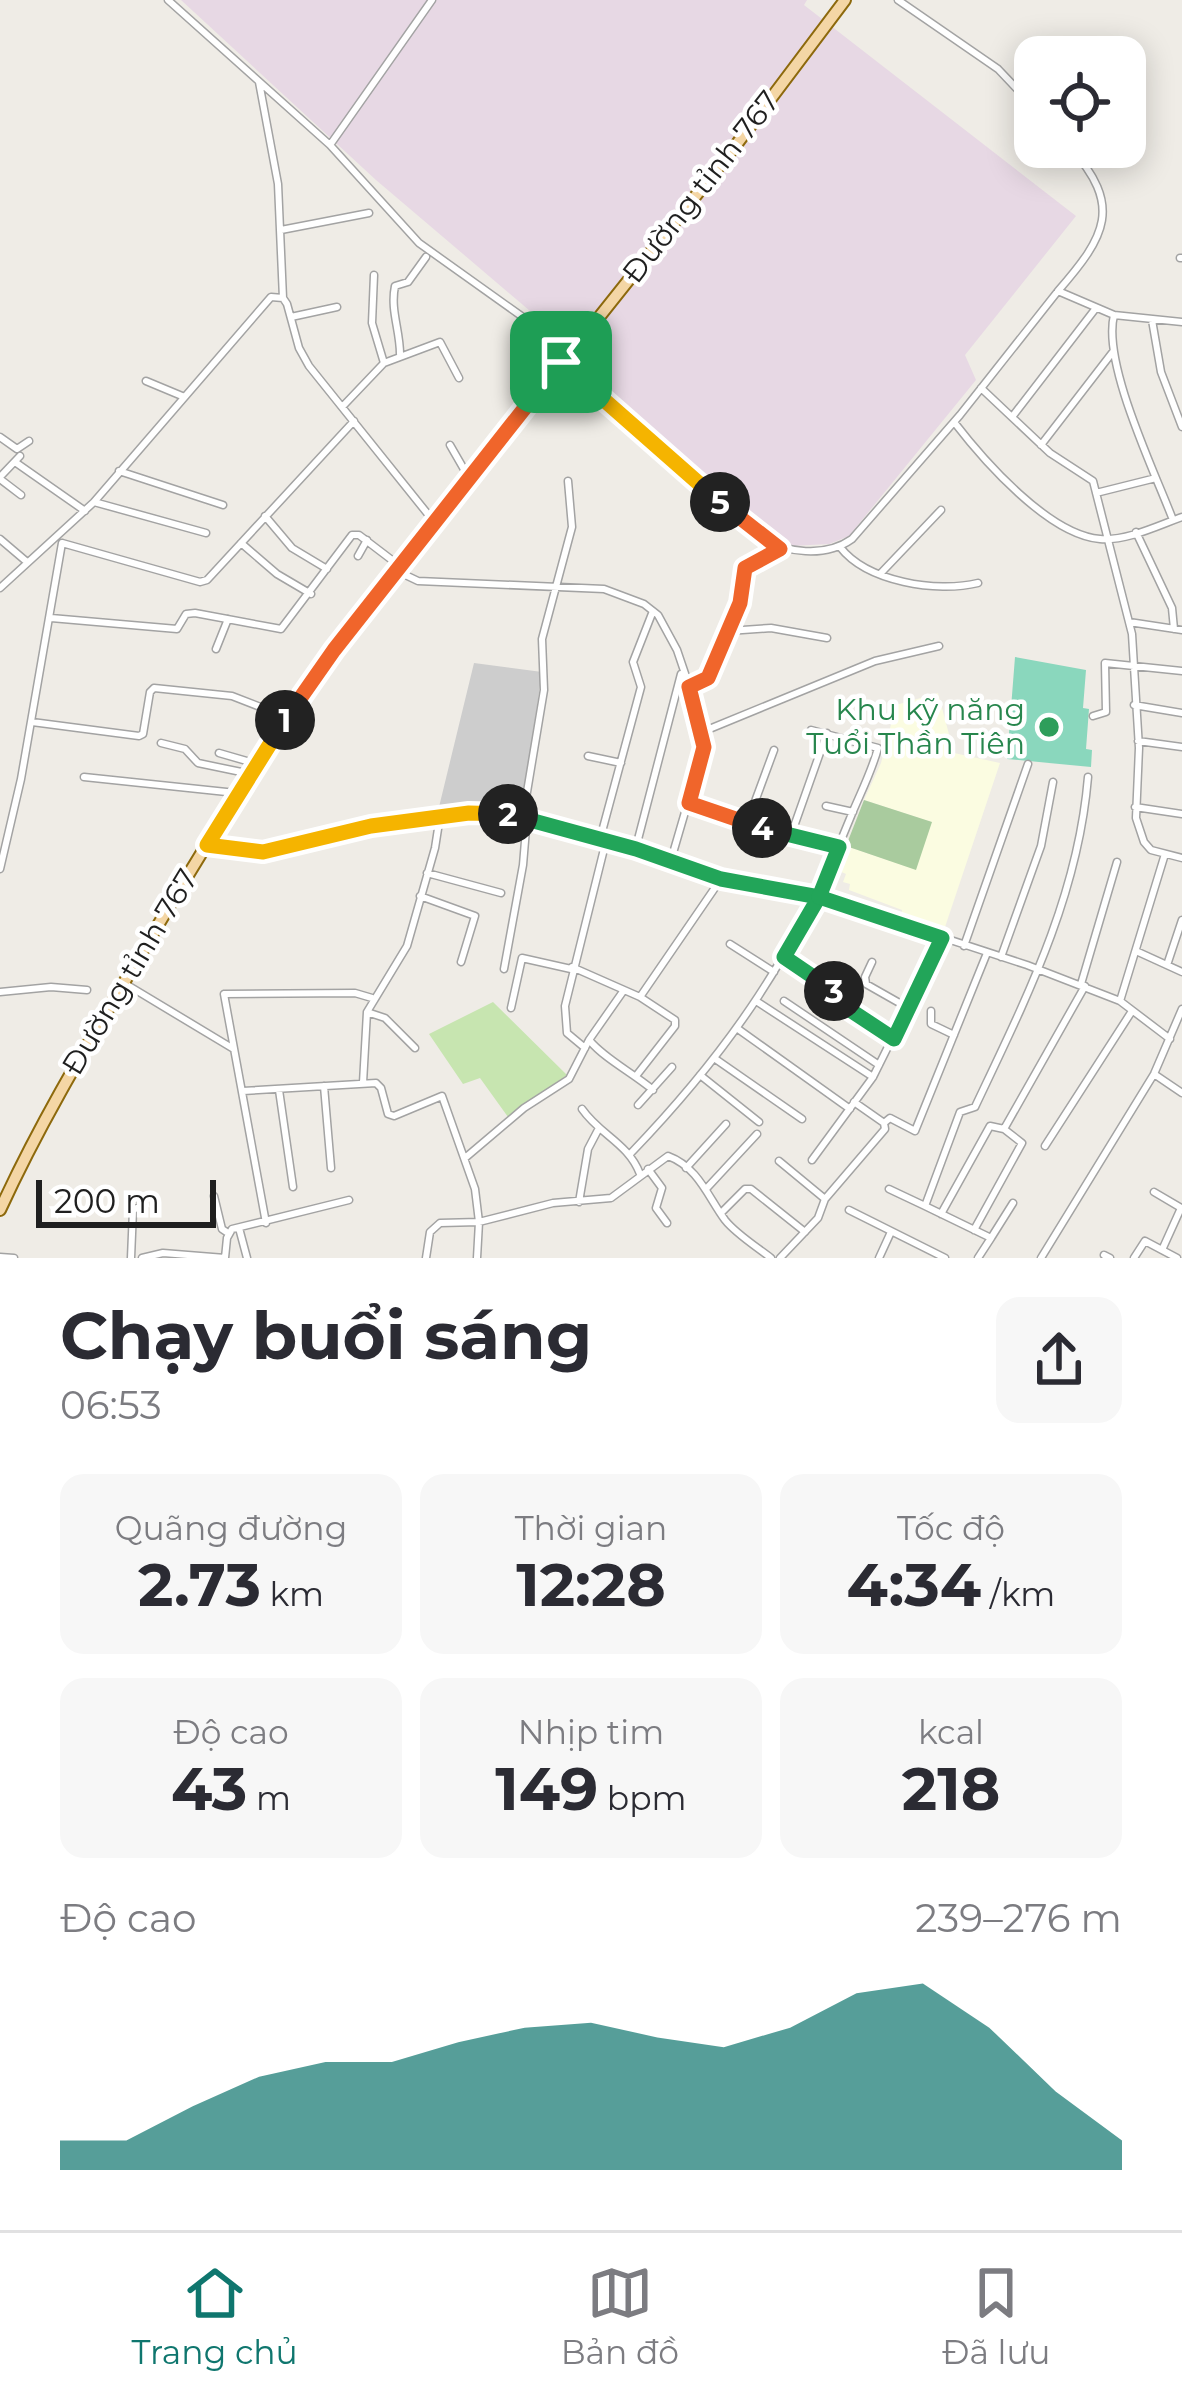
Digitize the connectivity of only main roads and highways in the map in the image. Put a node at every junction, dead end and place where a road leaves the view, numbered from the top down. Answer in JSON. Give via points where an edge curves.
{"nodes":[{"id":1,"x":844,"y":0,"type":"edge"},
{"id":2,"x":0,"y":1210,"type":"edge"}],
"edges":[{"from":1,"to":2,"type":"main road","name":"Đường tỉnh 767","via":[[286,717],[36,1132]]}]}
